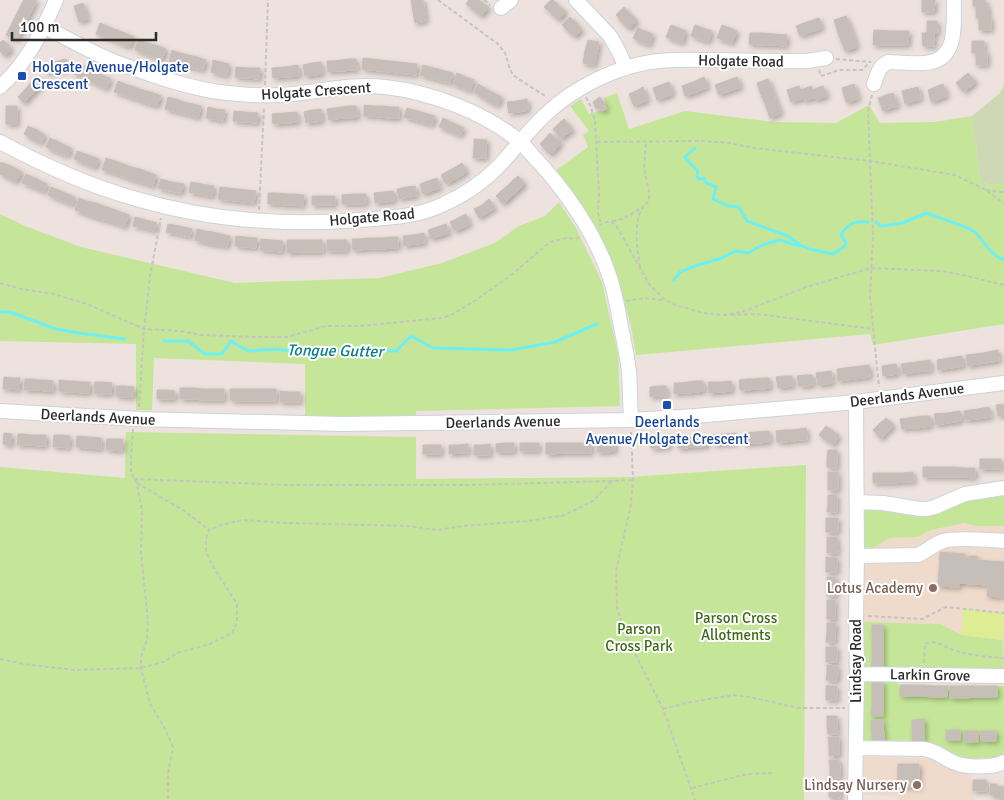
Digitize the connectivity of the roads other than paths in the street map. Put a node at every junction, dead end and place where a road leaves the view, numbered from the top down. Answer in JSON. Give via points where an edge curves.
{"nodes":[{"id":1,"x":56,"y":0,"type":"edge"},
{"id":2,"x":576,"y":0,"type":"edge"},
{"id":3,"x":954,"y":0,"type":"edge"},
{"id":4,"x":45,"y":27,"type":"junction"},
{"id":5,"x":826,"y":59,"type":"road end"},
{"id":6,"x":626,"y":68,"type":"junction"},
{"id":7,"x":874,"y":84,"type":"road end"},
{"id":8,"x":0,"y":87,"type":"edge"},
{"id":9,"x":520,"y":141,"type":"junction"},
{"id":10,"x":0,"y":142,"type":"edge"},
{"id":11,"x":1004,"y":383,"type":"edge"},
{"id":12,"x":856,"y":402,"type":"junction"},
{"id":13,"x":0,"y":411,"type":"edge"},
{"id":14,"x":631,"y":420,"type":"junction"},
{"id":15,"x":1004,"y":488,"type":"edge"},
{"id":16,"x":857,"y":502,"type":"junction"},
{"id":17,"x":1004,"y":540,"type":"edge"},
{"id":18,"x":857,"y":556,"type":"junction"},
{"id":19,"x":857,"y":674,"type":"junction"},
{"id":20,"x":1004,"y":676,"type":"edge"},
{"id":21,"x":856,"y":748,"type":"junction"},
{"id":22,"x":1004,"y":762,"type":"edge"},
{"id":23,"x":856,"y":800,"type":"edge"}],
"edges":[{"from":1,"to":4,"type":"street"},
{"from":2,"to":6,"type":"street","via":[[610,36]]},
{"from":3,"to":7,"type":"street","via":[[953,35],[946,54],[933,62],[876,63],[878,71]]},
{"from":4,"to":8,"type":"street","via":[[17,70]]},
{"from":4,"to":9,"type":"street","name":"Holgate Crescent","via":[[118,63],[173,82],[217,92],[265,96],[359,86],[408,90],[474,113]]},
{"from":5,"to":6,"type":"street","name":"Holgate Road","via":[[807,62],[672,60]]},
{"from":6,"to":9,"type":"street","name":"Holgate Road","via":[[599,79],[558,104]]},
{"from":9,"to":10,"type":"street","name":"Holgate Road","via":[[498,167],[473,188],[443,205],[409,216],[312,222],[218,216],[124,196],[64,174]]},
{"from":9,"to":14,"type":"street","name":"Holgate Crescent","via":[[595,228],[599,251],[617,302],[629,370]]},
{"from":11,"to":12,"type":"street","name":"Deerlands Avenue"},
{"from":12,"to":14,"type":"street","name":"Deerlands Avenue"},
{"from":12,"to":16,"type":"street","name":"Lindsay Road"},
{"from":13,"to":14,"type":"street","name":"Deerlands Avenue","via":[[136,419],[342,424]]},
{"from":15,"to":16,"type":"street","via":[[965,494],[927,509]]},
{"from":16,"to":18,"type":"street","name":"Lindsay Road"},
{"from":17,"to":18,"type":"street","via":[[946,540],[918,555]]},
{"from":18,"to":19,"type":"street","name":"Lindsay Road"},
{"from":19,"to":20,"type":"street","name":"Larkin Grove"},
{"from":19,"to":21,"type":"street","name":"Lindsay Road"},
{"from":21,"to":22,"type":"street","via":[[932,750],[964,766]]},
{"from":21,"to":23,"type":"street","name":"Lindsay Road"}]}
